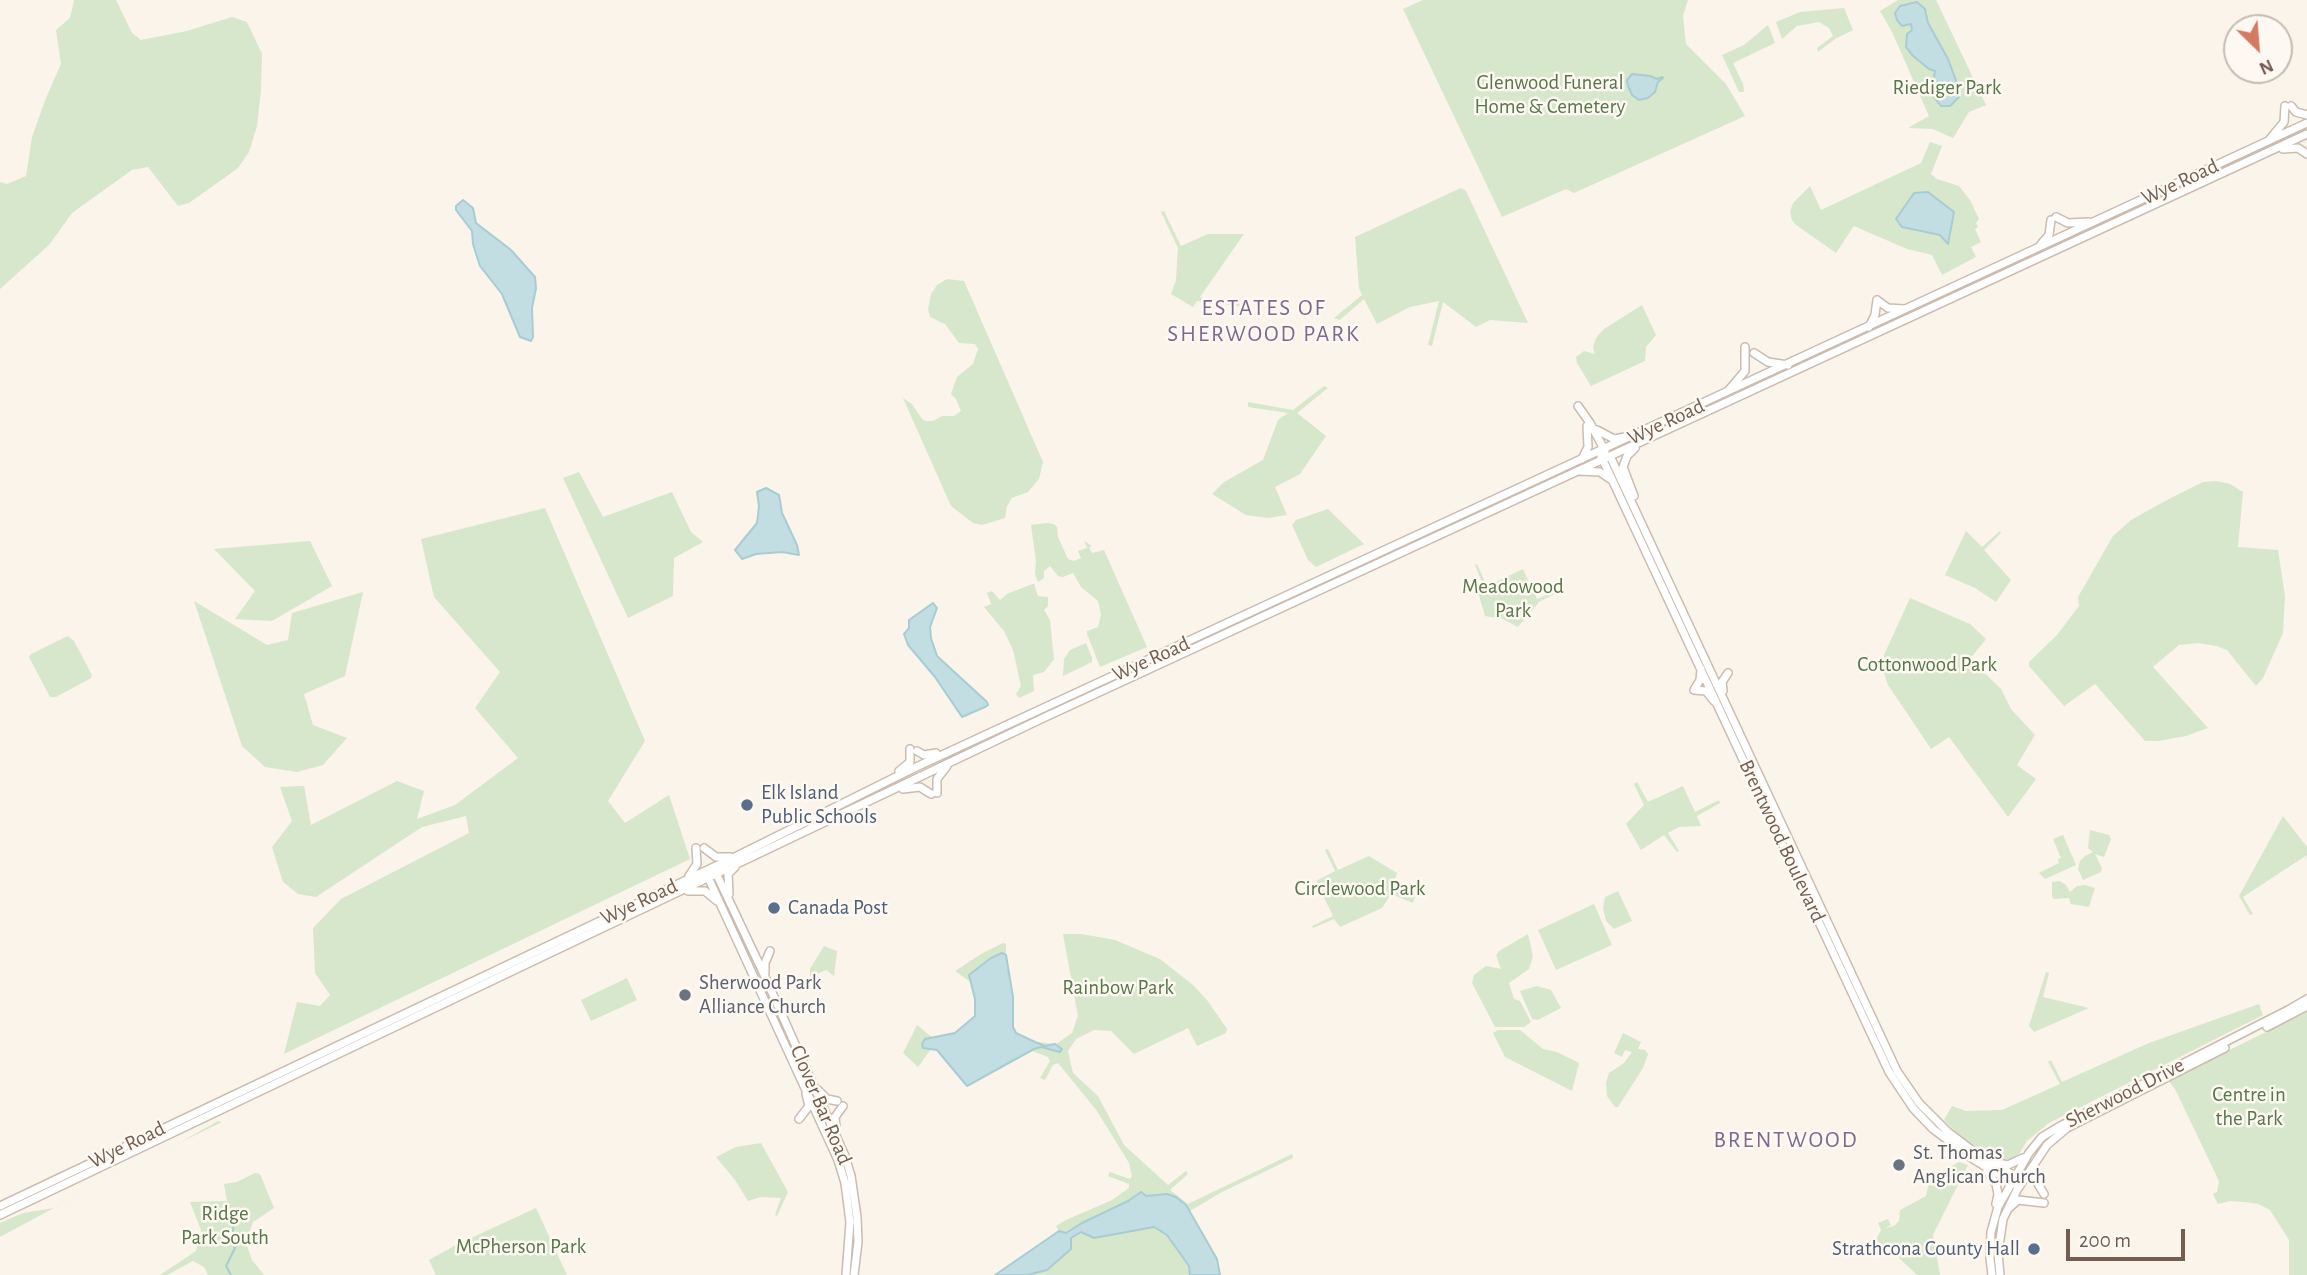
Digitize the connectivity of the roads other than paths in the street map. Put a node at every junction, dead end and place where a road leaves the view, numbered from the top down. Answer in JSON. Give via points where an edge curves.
{"nodes":[{"id":1,"x":2307,"y":115,"type":"edge"},
{"id":2,"x":2307,"y":123,"type":"edge"},
{"id":3,"x":2305,"y":134,"type":"edge"},
{"id":4,"x":2267,"y":142,"type":"junction"},
{"id":5,"x":2265,"y":154,"type":"junction"},
{"id":6,"x":2307,"y":154,"type":"edge"},
{"id":7,"x":2097,"y":222,"type":"junction"},
{"id":8,"x":2037,"y":249,"type":"junction"},
{"id":9,"x":1908,"y":309,"type":"junction"},
{"id":10,"x":1869,"y":327,"type":"junction"},
{"id":11,"x":1745,"y":347,"type":"dead end"},
{"id":12,"x":1754,"y":354,"type":"dead end"},
{"id":13,"x":1788,"y":365,"type":"junction"},
{"id":14,"x":1725,"y":394,"type":"junction"},
{"id":15,"x":1578,"y":406,"type":"dead end"},
{"id":16,"x":1587,"y":426,"type":"dead end"},
{"id":17,"x":1597,"y":430,"type":"dead end"},
{"id":18,"x":1636,"y":435,"type":"junction"},
{"id":19,"x":1640,"y":444,"type":"junction"},
{"id":20,"x":1605,"y":454,"type":"junction"},
{"id":21,"x":1576,"y":468,"type":"junction"},
{"id":22,"x":1616,"y":487,"type":"junction"},
{"id":23,"x":1651,"y":542,"type":"junction"},
{"id":24,"x":1705,"y":667,"type":"junction"},
{"id":25,"x":1723,"y":705,"type":"junction"},
{"id":26,"x":957,"y":748,"type":"junction"},
{"id":27,"x":952,"y":762,"type":"junction"},
{"id":28,"x":884,"y":782,"type":"junction"},
{"id":29,"x":886,"y":794,"type":"junction"},
{"id":30,"x":737,"y":860,"type":"junction"},
{"id":31,"x":711,"y":873,"type":"junction"},
{"id":32,"x":684,"y":881,"type":"junction"},
{"id":33,"x":677,"y":893,"type":"junction"},
{"id":34,"x":729,"y":902,"type":"junction"},
{"id":35,"x":721,"y":905,"type":"junction"},
{"id":36,"x":770,"y":951,"type":"dead end"},
{"id":37,"x":765,"y":977,"type":"junction"},
{"id":38,"x":2307,"y":999,"type":"edge"},
{"id":39,"x":2307,"y":1006,"type":"edge"},
{"id":40,"x":804,"y":1083,"type":"junction"},
{"id":41,"x":814,"y":1085,"type":"junction"},
{"id":42,"x":799,"y":1119,"type":"dead end"},
{"id":43,"x":2042,"y":1137,"type":"junction"},
{"id":44,"x":841,"y":1145,"type":"junction"},
{"id":45,"x":2029,"y":1153,"type":"junction"},
{"id":46,"x":2035,"y":1161,"type":"junction"},
{"id":47,"x":1992,"y":1162,"type":"junction"},
{"id":48,"x":1979,"y":1163,"type":"junction"},
{"id":49,"x":2017,"y":1181,"type":"junction"},
{"id":50,"x":2044,"y":1194,"type":"dead end"},
{"id":51,"x":2044,"y":1203,"type":"dead end"},
{"id":52,"x":0,"y":1206,"type":"edge"},
{"id":53,"x":2006,"y":1212,"type":"junction"},
{"id":54,"x":0,"y":1215,"type":"edge"},
{"id":55,"x":1994,"y":1217,"type":"junction"},
{"id":56,"x":846,"y":1275,"type":"edge"},
{"id":57,"x":854,"y":1275,"type":"edge"},
{"id":58,"x":1992,"y":1275,"type":"edge"},
{"id":59,"x":2000,"y":1275,"type":"edge"}],
"edges":[{"from":1,"to":4,"type":"main road","via":[[2288,106],[2284,122]]},
{"from":2,"to":4,"type":"main road","name":"Wye Road"},
{"from":3,"to":5,"type":"main road","name":"Wye Road"},
{"from":4,"to":7,"type":"main road","name":"Wye Road"},
{"from":5,"to":6,"type":"main road","via":[[2295,147]]},
{"from":5,"to":19,"type":"main road","name":"Wye Road"},
{"from":7,"to":8,"type":"main road","name":"Wye Road"},
{"from":7,"to":8,"type":"main road","via":[[2054,219],[2049,235]]},
{"from":8,"to":9,"type":"main road","name":"Wye Road"},
{"from":9,"to":10,"type":"main road","name":"Wye Road"},
{"from":9,"to":10,"type":"main road","via":[[1888,308],[1877,300]]},
{"from":10,"to":13,"type":"main road","name":"Wye Road"},
{"from":11,"to":14,"type":"main road","via":[[1745,371]]},
{"from":12,"to":13,"type":"main road"},
{"from":13,"to":14,"type":"main road","name":"Wye Road"},
{"from":14,"to":18,"type":"main road","name":"Wye Road"},
{"from":15,"to":20,"type":"main road"},
{"from":16,"to":21,"type":"main road","via":[[1587,451]]},
{"from":17,"to":18,"type":"main road","via":[[1614,439]]},
{"from":18,"to":20,"type":"main road","name":"Wye Road"},
{"from":19,"to":20,"type":"main road","name":"Wye Road"},
{"from":19,"to":23,"type":"main road","via":[[1623,467]]},
{"from":20,"to":21,"type":"main road","name":"Wye Road"},
{"from":20,"to":22,"type":"main road","name":"Brentwood Boulevard"},
{"from":20,"to":23,"type":"main road","name":"Brentwood Boulevard"},
{"from":21,"to":22,"type":"main road","via":[[1603,473]]},
{"from":21,"to":26,"type":"main road","name":"Wye Road"},
{"from":21,"to":27,"type":"main road","name":"Wye Road"},
{"from":22,"to":24,"type":"main road","name":"Brentwood Boulevard"},
{"from":23,"to":24,"type":"main road","name":"Brentwood Boulevard"},
{"from":24,"to":25,"type":"main road","name":"Brentwood Boulevard"},
{"from":24,"to":25,"type":"main road","via":[[1728,673],[1721,685]]},
{"from":24,"to":25,"type":"main road","via":[[1694,690],[1706,691]]},
{"from":25,"to":47,"type":"main road","name":"Brentwood Boulevard","via":[[1897,1071],[1933,1118]]},
{"from":25,"to":48,"type":"main road","name":"Brentwood Boulevard","via":[[1889,1072],[1927,1123]]},
{"from":26,"to":28,"type":"main road","name":"Wye Road"},
{"from":26,"to":28,"type":"main road","via":[[927,756],[914,750],[908,764]]},
{"from":27,"to":29,"type":"main road","name":"Wye Road"},
{"from":27,"to":29,"type":"main road","via":[[937,779],[934,794],[917,786]]},
{"from":28,"to":30,"type":"main road","name":"Wye Road"},
{"from":29,"to":30,"type":"main road","name":"Wye Road"},
{"from":30,"to":31,"type":"main road","name":"Wye Road"},
{"from":30,"to":32,"type":"main road","via":[[719,858],[700,848],[696,867]]},
{"from":30,"to":34,"type":"main road","via":[[728,874]]},
{"from":31,"to":32,"type":"main road","name":"Wye Road"},
{"from":31,"to":33,"type":"main road","name":"Wye Road"},
{"from":31,"to":34,"type":"main road","name":"Clover Bar Road"},
{"from":31,"to":35,"type":"main road","name":"Clover Bar Road"},
{"from":32,"to":52,"type":"main road","name":"Wye Road"},
{"from":33,"to":35,"type":"main road","via":[[705,891]]},
{"from":33,"to":54,"type":"main road","name":"Wye Road"},
{"from":34,"to":37,"type":"main road","name":"Clover Bar Road"},
{"from":35,"to":40,"type":"main road","name":"Clover Bar Road"},
{"from":36,"to":37,"type":"main road"},
{"from":37,"to":41,"type":"main road","name":"Clover Bar Road"},
{"from":38,"to":43,"type":"main road","name":"Sherwood Drive"},
{"from":39,"to":46,"type":"main road","name":"Sherwood Drive","via":[[2067,1128]]},
{"from":40,"to":42,"type":"main road","via":[[809,1106]]},
{"from":40,"to":56,"type":"main road","name":"Clover Bar Road","via":[[845,1183],[850,1236]]},
{"from":41,"to":44,"type":"main road","name":"Clover Bar Road"},
{"from":41,"to":44,"type":"main road","via":[[827,1099],[840,1104],[835,1122]]},
{"from":43,"to":45,"type":"main road","name":"Sherwood Drive"},
{"from":43,"to":49,"type":"main road"},
{"from":44,"to":57,"type":"main road","name":"Clover Bar Road","via":[[857,1217]]},
{"from":45,"to":47,"type":"main road","via":[[2012,1164]]},
{"from":45,"to":49,"type":"main road","name":"Sherwood Drive"},
{"from":46,"to":49,"type":"main road","name":"Sherwood Drive"},
{"from":46,"to":50,"type":"main road","via":[[2034,1177]]},
{"from":47,"to":49,"type":"main road","name":"Brentwood Boulevard"},
{"from":48,"to":49,"type":"main road","name":"Brentwood Boulevard"},
{"from":48,"to":55,"type":"main road","via":[[1996,1184]]},
{"from":49,"to":53,"type":"main road","name":"Sherwood Drive"},
{"from":49,"to":55,"type":"main road","name":"Sherwood Drive"},
{"from":51,"to":53,"type":"main road","via":[[2018,1200]]},
{"from":53,"to":59,"type":"main road","name":"Sherwood Drive","via":[[1998,1253]]},
{"from":55,"to":58,"type":"main road","name":"Sherwood Drive"}]}
